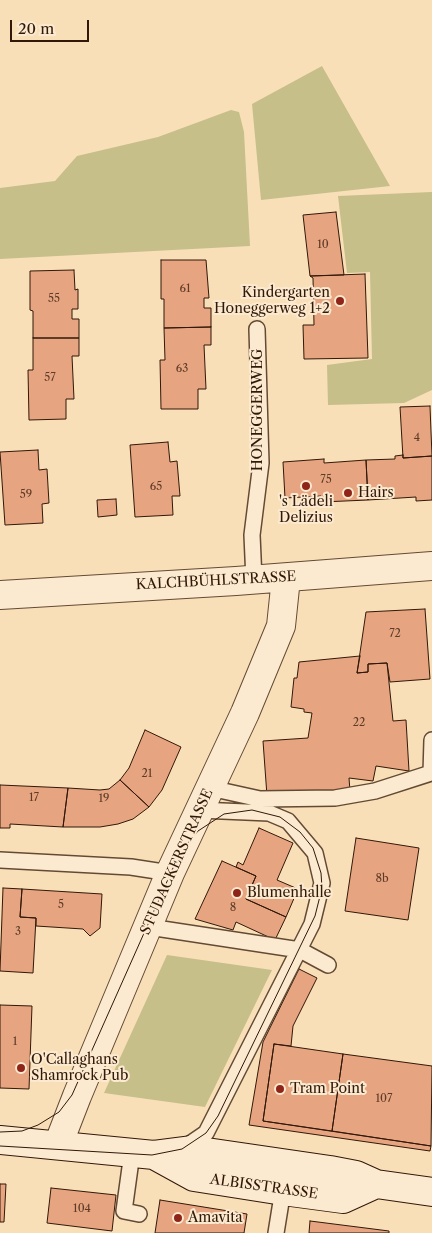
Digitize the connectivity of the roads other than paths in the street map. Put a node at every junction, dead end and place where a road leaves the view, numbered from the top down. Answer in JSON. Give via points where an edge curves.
{"nodes":[{"id":1,"x":257,"y":329,"type":"dead end"},
{"id":2,"x":432,"y":566,"type":"edge"},
{"id":3,"x":286,"y":578,"type":"junction"},
{"id":4,"x":254,"y":580,"type":"junction"},
{"id":5,"x":0,"y":595,"type":"edge"},
{"id":6,"x":432,"y":740,"type":"edge"},
{"id":7,"x":205,"y":799,"type":"junction"},
{"id":8,"x":0,"y":860,"type":"edge"},
{"id":9,"x":170,"y":873,"type":"junction"},
{"id":10,"x":149,"y":928,"type":"junction"},
{"id":11,"x":300,"y":950,"type":"junction"},
{"id":12,"x":328,"y":965,"type":"dead end"},
{"id":13,"x":0,"y":1140,"type":"edge"},
{"id":14,"x":58,"y":1145,"type":"junction"},
{"id":15,"x":143,"y":1154,"type":"junction"},
{"id":16,"x":432,"y":1192,"type":"edge"},
{"id":17,"x":281,"y":1202,"type":"dead end"},
{"id":18,"x":139,"y":1214,"type":"dead end"},
{"id":19,"x":276,"y":1233,"type":"edge"}],
"edges":[{"from":1,"to":4,"type":"lane","name":"HONEGGERWEG","via":[[260,463],[252,535]]},
{"from":2,"to":3,"type":"street","name":"KALCHBÜHLSTRASSE"},
{"from":3,"to":4,"type":"street","name":"KALCHBÜHLSTRASSE"},
{"from":3,"to":7,"type":"street","name":"STUDACKERSTRASSE","via":[[281,626]]},
{"from":4,"to":5,"type":"street","name":"KALCHBÜHLSTRASSE"},
{"from":6,"to":7,"type":"lane","via":[[431,773],[375,791],[335,798]]},
{"from":7,"to":9,"type":"street","name":"STUDACKERSTRASSE"},
{"from":7,"to":11,"type":"lane","via":[[268,813],[288,821],[315,853],[322,883],[312,924]]},
{"from":8,"to":9,"type":"lane","via":[[131,867]]},
{"from":9,"to":10,"type":"street","name":"STUDACKERSTRASSE"},
{"from":10,"to":11,"type":"lane"},
{"from":10,"to":14,"type":"street","name":"STUDACKERSTRASSE"},
{"from":11,"to":12,"type":"lane"},
{"from":11,"to":15,"type":"lane","via":[[206,1133],[182,1149]]},
{"from":13,"to":14,"type":"street","name":"ALBISSTRASSE"},
{"from":14,"to":15,"type":"street","name":"ALBISSTRASSE"},
{"from":15,"to":16,"type":"street","name":"ALBISSTRASSE","via":[[193,1150],[356,1175],[376,1184]]},
{"from":15,"to":18,"type":"lane","via":[[124,1212]]},
{"from":17,"to":19,"type":"lane"}]}
